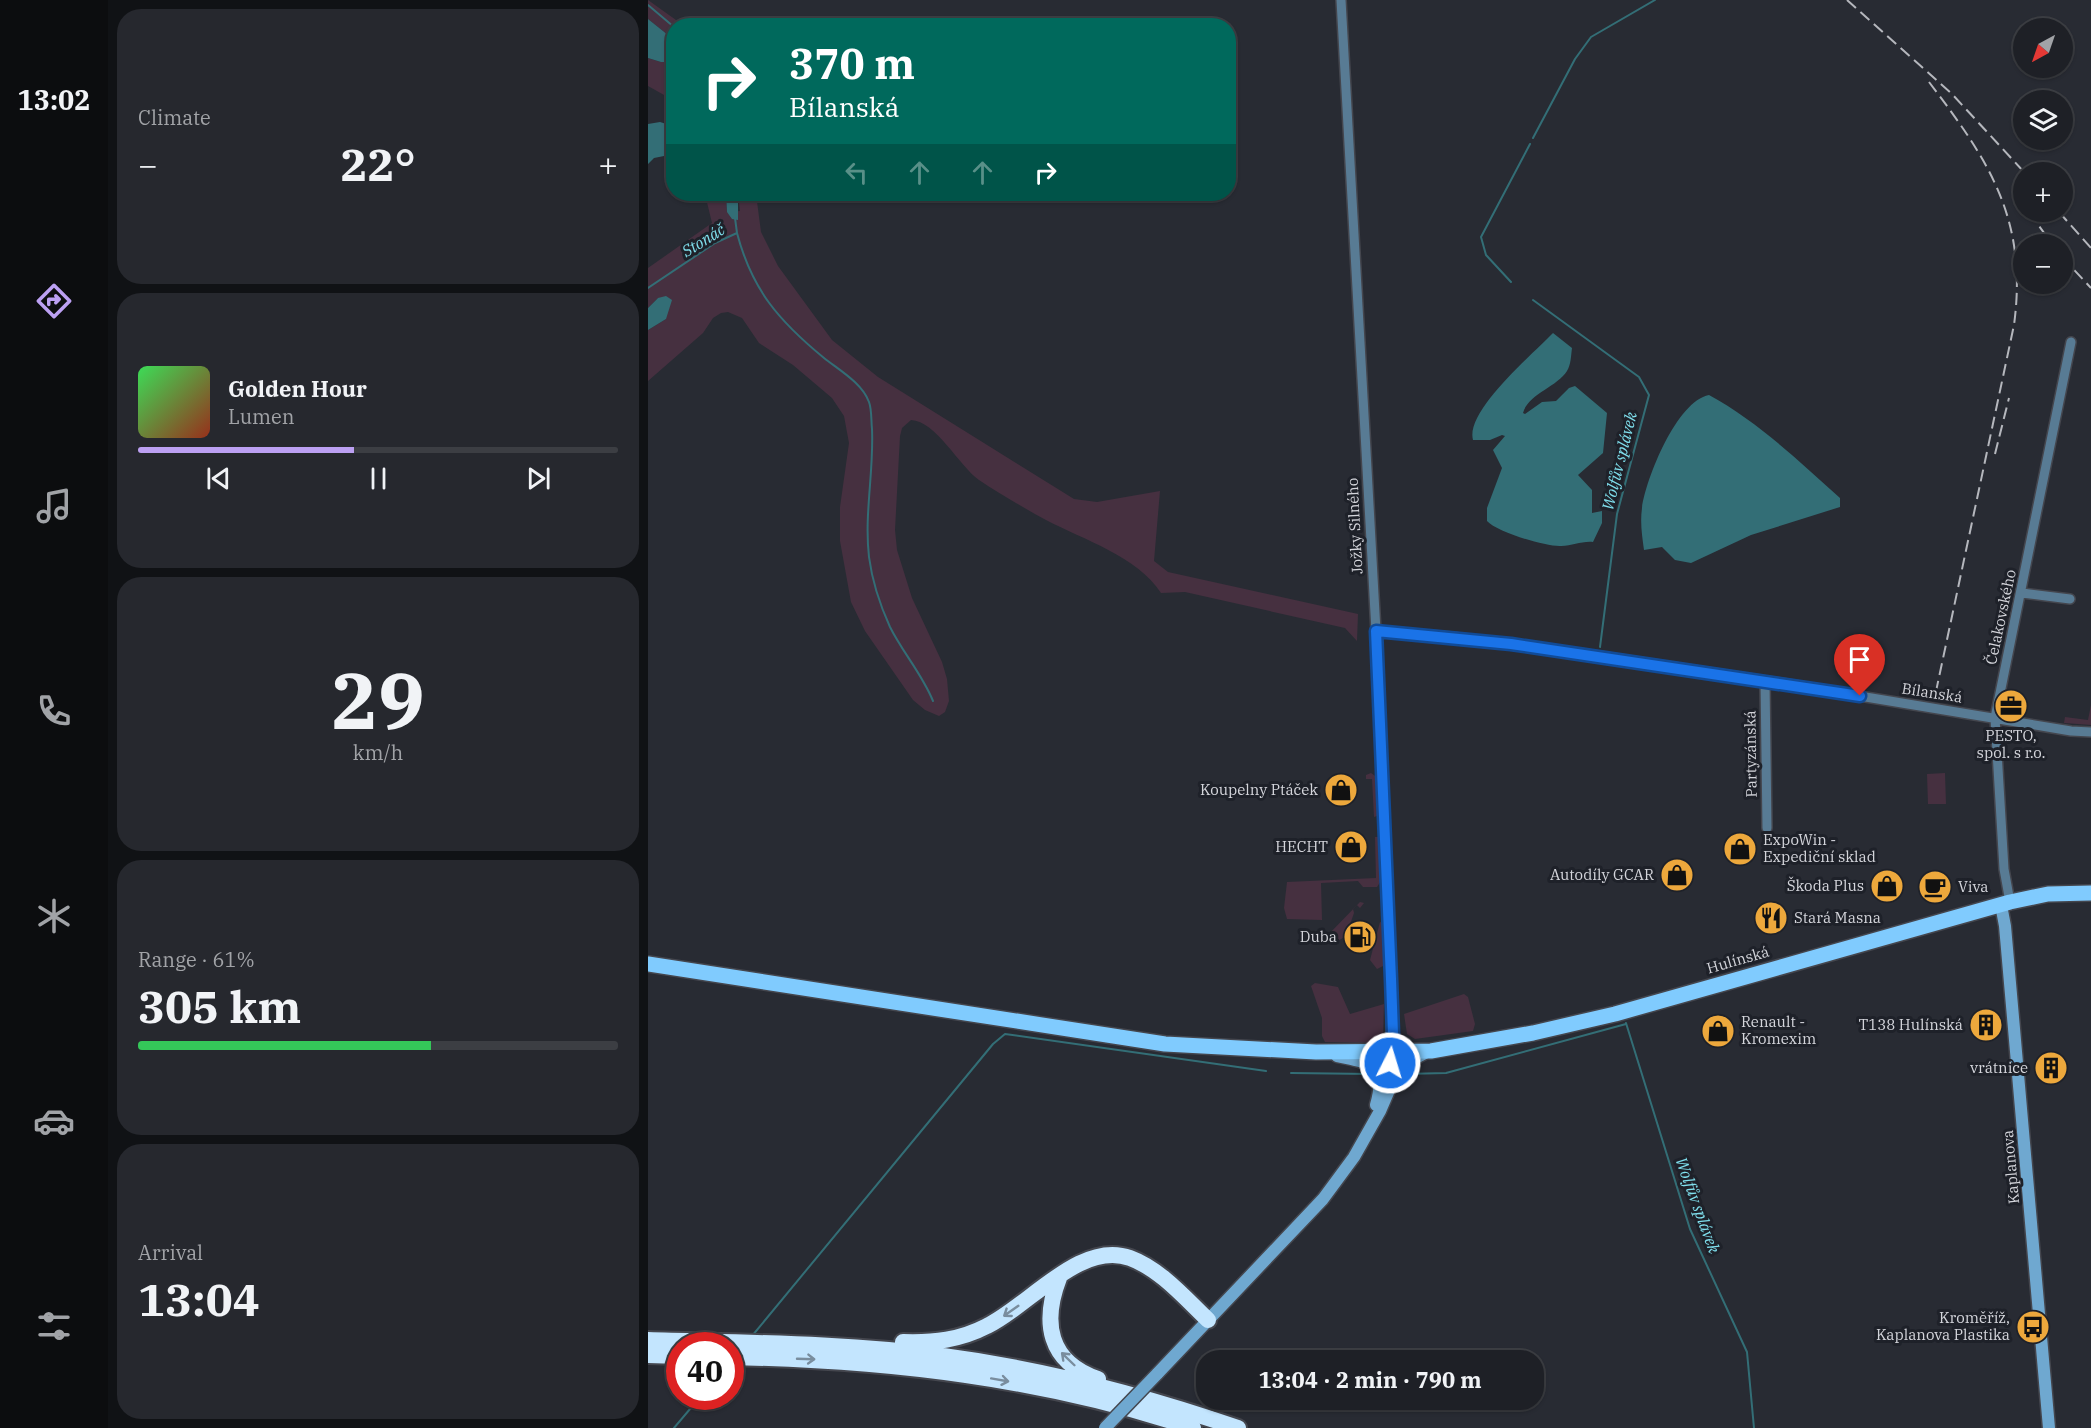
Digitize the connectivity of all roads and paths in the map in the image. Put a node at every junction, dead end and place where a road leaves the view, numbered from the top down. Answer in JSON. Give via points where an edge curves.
{"nodes":[{"id":1,"x":1341,"y":0,"type":"edge"},
{"id":2,"x":2071,"y":342,"type":"dead end"},
{"id":3,"x":2022,"y":593,"type":"junction"},
{"id":4,"x":2070,"y":599,"type":"dead end"},
{"id":5,"x":1376,"y":631,"type":"junction"},
{"id":6,"x":1765,"y":681,"type":"junction"},
{"id":7,"x":1995,"y":718,"type":"junction"},
{"id":8,"x":2091,"y":732,"type":"edge"},
{"id":9,"x":1767,"y":828,"type":"dead end"},
{"id":10,"x":2091,"y":892,"type":"edge"},
{"id":11,"x":2006,"y":903,"type":"junction"},
{"id":12,"x":648,"y":964,"type":"edge"},
{"id":13,"x":1431,"y":1051,"type":"junction"},
{"id":14,"x":1316,"y":1052,"type":"junction"},
{"id":15,"x":1391,"y":1052,"type":"junction"},
{"id":16,"x":1370,"y":1126,"type":"junction"},
{"id":17,"x":1059,"y":1278,"type":"junction"},
{"id":18,"x":1208,"y":1320,"type":"junction"},
{"id":19,"x":648,"y":1340,"type":"edge"},
{"id":20,"x":666,"y":1342,"type":"edge"},
{"id":21,"x":823,"y":1346,"type":"junction"},
{"id":22,"x":744,"y":1348,"type":"edge"},
{"id":23,"x":648,"y":1355,"type":"edge"},
{"id":24,"x":666,"y":1356,"type":"edge"},
{"id":25,"x":744,"y":1356,"type":"edge"},
{"id":26,"x":1158,"y":1401,"type":"junction"},
{"id":27,"x":1110,"y":1404,"type":"junction"},
{"id":28,"x":1105,"y":1428,"type":"edge"},
{"id":29,"x":1167,"y":1428,"type":"edge"},
{"id":30,"x":1193,"y":1428,"type":"edge"},
{"id":31,"x":1238,"y":1428,"type":"edge"},
{"id":32,"x":2049,"y":1428,"type":"edge"}],
"edges":[{"from":1,"to":5,"type":"street","name":"Jožky Silného"},
{"from":2,"to":3,"type":"street","name":"Čelakovského"},
{"from":3,"to":4,"type":"street"},
{"from":3,"to":7,"type":"street","name":"Čelakovského"},
{"from":5,"to":6,"type":"street","name":"Bílanská","via":[[1504,643]]},
{"from":5,"to":15,"type":"street","name":"Jožky Silného"},
{"from":6,"to":7,"type":"street","name":"Bílanská"},
{"from":6,"to":9,"type":"street","name":"Partyzánská"},
{"from":7,"to":8,"type":"street","name":"Bílanská"},
{"from":7,"to":11,"type":"street","name":"Čelakovského"},
{"from":10,"to":11,"type":"main road","name":"Hulínská","via":[[2048,894]]},
{"from":11,"to":13,"type":"main road","name":"Hulínská","via":[[1615,1014]]},
{"from":11,"to":32,"type":"street","name":"Kaplanova"},
{"from":12,"to":14,"type":"main road","name":"Hulínská","via":[[1141,1041]]},
{"from":13,"to":15,"type":"main road","name":"Hulínská"},
{"from":13,"to":16,"type":"street","via":[[1399,1066]]},
{"from":14,"to":15,"type":"main road","name":"Hulínská"},
{"from":14,"to":16,"type":"street","via":[[1364,1062],[1379,1073],[1381,1085]]},
{"from":15,"to":16,"type":"street","via":[[1386,1084]]},
{"from":16,"to":18,"type":"street","via":[[1354,1157],[1323,1198]]},
{"from":17,"to":18,"type":"highway","via":[[1101,1254],[1127,1257],[1148,1268]]},
{"from":17,"to":21,"type":"highway","one_way":true,"via":[[989,1326],[952,1340],[839,1340]]},
{"from":26,"to":17,"type":"highway","one_way":true,"via":[[1094,1378],[1065,1358],[1053,1341],[1049,1322]]},
{"from":18,"to":28,"type":"street","bridge":true},
{"from":19,"to":20,"type":"highway"},
{"from":21,"to":22,"type":"highway","via":[[766,1343]]},
{"from":21,"to":26,"type":"highway","via":[[1008,1366]]},
{"from":23,"to":24,"type":"highway"},
{"from":25,"to":27,"type":"highway","one_way":true,"via":[[944,1371]]},
{"from":26,"to":31,"type":"highway"},
{"from":27,"to":29,"type":"highway","via":[[1126,1414]]},
{"from":27,"to":30,"type":"highway"}]}
